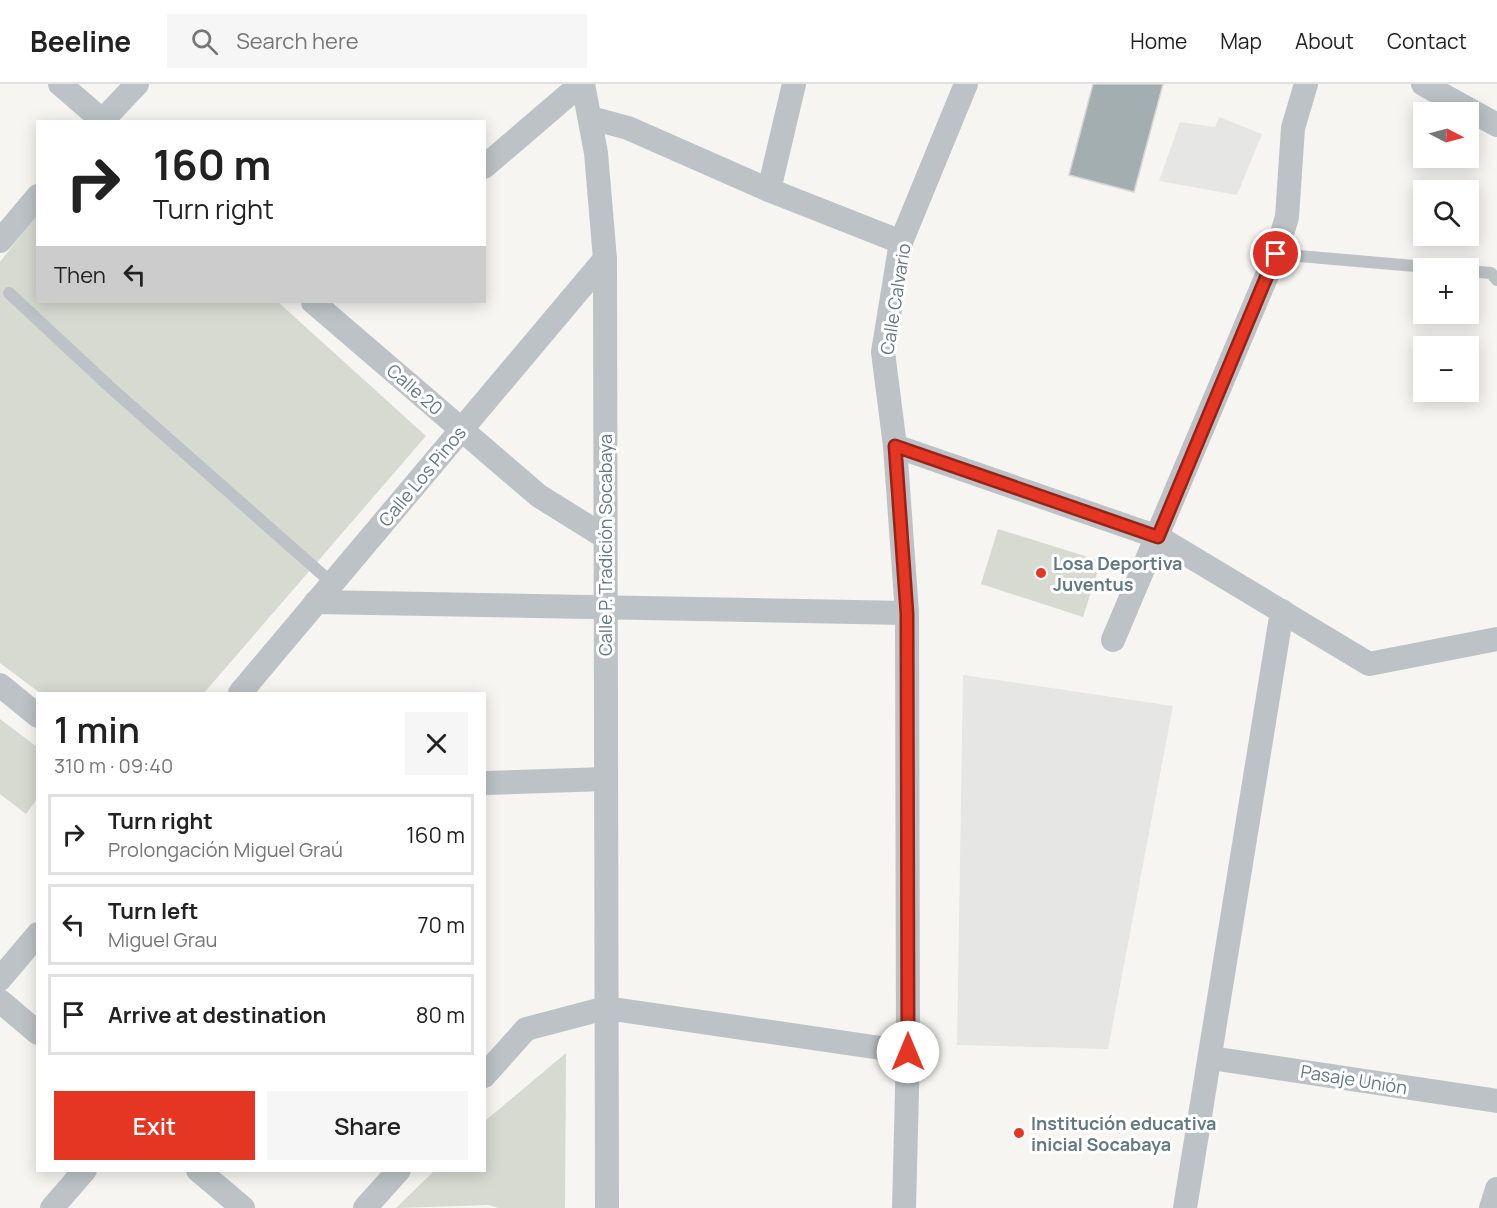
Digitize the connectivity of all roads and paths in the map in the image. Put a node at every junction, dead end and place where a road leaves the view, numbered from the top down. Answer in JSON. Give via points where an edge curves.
{"nodes":[{"id":1,"x":60,"y":84,"type":"edge"},
{"id":2,"x":136,"y":84,"type":"edge"},
{"id":3,"x":582,"y":84,"type":"edge"},
{"id":4,"x":794,"y":84,"type":"edge"},
{"id":5,"x":966,"y":84,"type":"edge"},
{"id":6,"x":1306,"y":84,"type":"edge"},
{"id":7,"x":1423,"y":84,"type":"edge"},
{"id":8,"x":591,"y":118,"type":"junction"},
{"id":9,"x":101,"y":120,"type":"edge"},
{"id":10,"x":103,"y":120,"type":"edge"},
{"id":11,"x":1497,"y":125,"type":"edge"},
{"id":12,"x":486,"y":165,"type":"edge"},
{"id":13,"x":770,"y":190,"type":"junction"},
{"id":14,"x":36,"y":198,"type":"edge"},
{"id":15,"x":0,"y":241,"type":"edge"},
{"id":16,"x":902,"y":242,"type":"junction"},
{"id":17,"x":1276,"y":254,"type":"junction"},
{"id":18,"x":605,"y":259,"type":"junction"},
{"id":19,"x":1413,"y":266,"type":"edge"},
{"id":20,"x":1479,"y":272,"type":"edge"},
{"id":21,"x":1497,"y":280,"type":"edge"},
{"id":22,"x":9,"y":293,"type":"dead end"},
{"id":23,"x":321,"y":304,"type":"edge"},
{"id":24,"x":461,"y":429,"type":"junction"},
{"id":25,"x":895,"y":446,"type":"junction"},
{"id":26,"x":605,"y":537,"type":"junction"},
{"id":27,"x":1158,"y":537,"type":"junction"},
{"id":28,"x":332,"y":583,"type":"junction"},
{"id":29,"x":316,"y":602,"type":"junction"},
{"id":30,"x":606,"y":608,"type":"junction"},
{"id":31,"x":1282,"y":611,"type":"junction"},
{"id":32,"x":907,"y":614,"type":"junction"},
{"id":33,"x":1497,"y":639,"type":"edge"},
{"id":34,"x":1113,"y":640,"type":"dead end"},
{"id":35,"x":0,"y":685,"type":"edge"},
{"id":36,"x":241,"y":692,"type":"edge"},
{"id":37,"x":36,"y":714,"type":"edge"},
{"id":38,"x":606,"y":779,"type":"junction"},
{"id":39,"x":486,"y":783,"type":"edge"},
{"id":40,"x":36,"y":936,"type":"edge"},
{"id":41,"x":0,"y":979,"type":"edge"},
{"id":42,"x":0,"y":1001,"type":"edge"},
{"id":43,"x":606,"y":1008,"type":"junction"},
{"id":44,"x":36,"y":1031,"type":"edge"},
{"id":45,"x":908,"y":1052,"type":"junction"},
{"id":46,"x":1210,"y":1058,"type":"junction"},
{"id":47,"x":486,"y":1074,"type":"edge"},
{"id":48,"x":1497,"y":1101,"type":"edge"},
{"id":49,"x":83,"y":1172,"type":"edge"},
{"id":50,"x":200,"y":1172,"type":"edge"},
{"id":51,"x":397,"y":1172,"type":"edge"},
{"id":52,"x":1497,"y":1189,"type":"edge"},
{"id":53,"x":52,"y":1208,"type":"edge"},
{"id":54,"x":243,"y":1208,"type":"edge"},
{"id":55,"x":365,"y":1208,"type":"edge"},
{"id":56,"x":607,"y":1208,"type":"edge"},
{"id":57,"x":904,"y":1208,"type":"edge"},
{"id":58,"x":1185,"y":1208,"type":"edge"},
{"id":59,"x":1491,"y":1208,"type":"edge"}],
"edges":[{"from":1,"to":9,"type":"street"},
{"from":2,"to":10,"type":"street"},
{"from":3,"to":8,"type":"street","name":"Calle P. Tradición Socabaya"},
{"from":3,"to":12,"type":"street"},
{"from":4,"to":13,"type":"street"},
{"from":5,"to":16,"type":"street","name":"Calle Calvario"},
{"from":6,"to":17,"type":"street","via":[[1293,128],[1287,217]]},
{"from":7,"to":11,"type":"street"},
{"from":8,"to":13,"type":"street","via":[[628,128]]},
{"from":8,"to":18,"type":"street","name":"Calle P. Tradición Socabaya"},
{"from":13,"to":16,"type":"street"},
{"from":14,"to":15,"type":"street"},
{"from":16,"to":25,"type":"street","name":"Calle Calvario","via":[[884,352]]},
{"from":17,"to":19,"type":"lane"},
{"from":17,"to":27,"type":"street"},
{"from":18,"to":24,"type":"street","name":"Calle Los Pinos"},
{"from":18,"to":26,"type":"street","name":"Calle P. Tradición Socabaya"},
{"from":20,"to":21,"type":"lane","via":[[1491,273]]},
{"from":22,"to":28,"type":"lane"},
{"from":23,"to":24,"type":"street","name":"Calle 20"},
{"from":24,"to":26,"type":"street","name":"Calle 20","via":[[539,496]]},
{"from":24,"to":28,"type":"street","name":"Calle Los Pinos"},
{"from":25,"to":27,"type":"street"},
{"from":25,"to":32,"type":"street","name":"Calle Calvario"},
{"from":26,"to":30,"type":"street","name":"Calle P. Tradición Socabaya"},
{"from":27,"to":31,"type":"street"},
{"from":27,"to":34,"type":"street"},
{"from":28,"to":29,"type":"street","name":"Calle Los Pinos"},
{"from":29,"to":30,"type":"street"},
{"from":29,"to":36,"type":"street","name":"Calle Los Pinos"},
{"from":30,"to":32,"type":"street"},
{"from":30,"to":38,"type":"street","name":"Calle P. Tradición Socabaya"},
{"from":31,"to":33,"type":"street","via":[[1369,664]]},
{"from":31,"to":46,"type":"street"},
{"from":32,"to":45,"type":"street","name":"Calle Calvario"},
{"from":35,"to":37,"type":"street"},
{"from":38,"to":39,"type":"street"},
{"from":38,"to":43,"type":"street","name":"Calle P. Tradición Socabaya"},
{"from":40,"to":41,"type":"street"},
{"from":42,"to":44,"type":"street"},
{"from":43,"to":45,"type":"street"},
{"from":43,"to":47,"type":"street","via":[[526,1029]]},
{"from":43,"to":56,"type":"street","name":"Calle P. Tradición Socabaya"},
{"from":45,"to":57,"type":"street","name":"Calle Calvario"},
{"from":46,"to":48,"type":"street","name":"Pasaje Unión"},
{"from":46,"to":58,"type":"street"},
{"from":49,"to":53,"type":"street"},
{"from":50,"to":54,"type":"street"},
{"from":51,"to":55,"type":"street"},
{"from":52,"to":59,"type":"street"}]}
